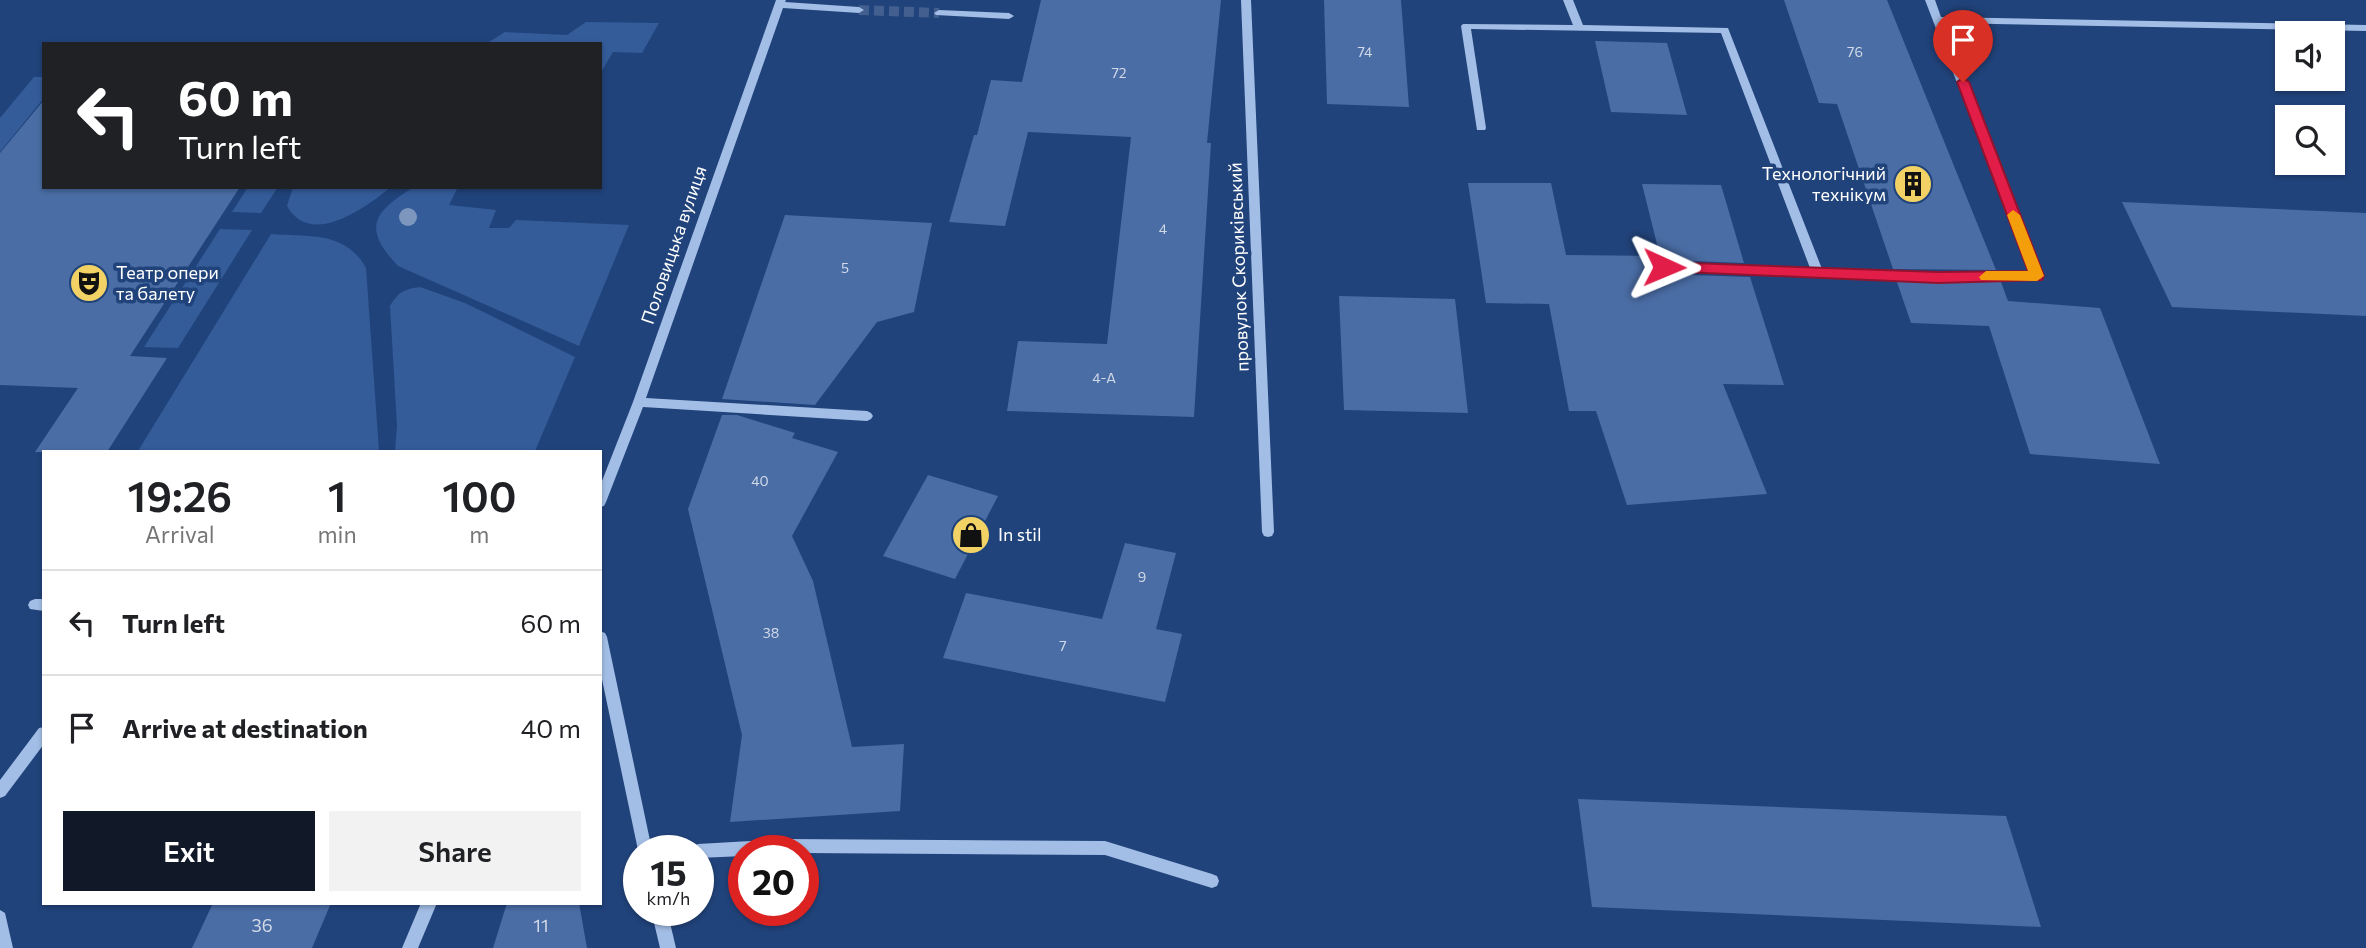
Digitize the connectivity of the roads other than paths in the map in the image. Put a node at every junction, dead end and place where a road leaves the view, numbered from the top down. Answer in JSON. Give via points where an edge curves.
{"nodes":[{"id":1,"x":1246,"y":0,"type":"edge"},
{"id":2,"x":1569,"y":0,"type":"edge"},
{"id":3,"x":1930,"y":0,"type":"edge"},
{"id":4,"x":780,"y":3,"type":"edge"},
{"id":5,"x":859,"y":10,"type":"tunnel mouth"},
{"id":6,"x":939,"y":13,"type":"tunnel mouth"},
{"id":7,"x":1009,"y":16,"type":"dead end"},
{"id":8,"x":1938,"y":20,"type":"junction"},
{"id":9,"x":1579,"y":27,"type":"junction"},
{"id":10,"x":2366,"y":28,"type":"edge"},
{"id":11,"x":1481,"y":128,"type":"dead end"},
{"id":12,"x":1664,"y":267,"type":"dead end"},
{"id":13,"x":1817,"y":271,"type":"junction"},
{"id":14,"x":639,"y":402,"type":"junction"},
{"id":15,"x":867,"y":416,"type":"dead end"},
{"id":16,"x":602,"y":497,"type":"edge"},
{"id":17,"x":1268,"y":532,"type":"dead end"},
{"id":18,"x":602,"y":646,"type":"edge"},
{"id":19,"x":42,"y":736,"type":"edge"},
{"id":20,"x":0,"y":791,"type":"edge"},
{"id":21,"x":642,"y":835,"type":"edge"},
{"id":22,"x":714,"y":850,"type":"edge"},
{"id":23,"x":1212,"y":881,"type":"dead end"},
{"id":24,"x":428,"y":905,"type":"edge"},
{"id":25,"x":0,"y":918,"type":"edge"},
{"id":26,"x":663,"y":926,"type":"edge"},
{"id":27,"x":5,"y":948,"type":"edge"},
{"id":28,"x":410,"y":948,"type":"edge"},
{"id":29,"x":668,"y":948,"type":"edge"}],
"edges":[{"from":1,"to":17,"type":"street","name":"провулок Скориківський"},
{"from":2,"to":9,"type":"street"},
{"from":3,"to":8,"type":"street"},
{"from":4,"to":5,"type":"street"},
{"from":4,"to":14,"type":"street","name":"Половицька вулиця"},
{"from":6,"to":7,"type":"street"},
{"from":8,"to":10,"type":"street"},
{"from":8,"to":13,"type":"street","via":[[2037,276]]},
{"from":9,"to":11,"type":"street","via":[[1465,26]]},
{"from":9,"to":13,"type":"street","via":[[1725,30]]},
{"from":12,"to":13,"type":"street"},
{"from":14,"to":15,"type":"street"},
{"from":14,"to":16,"type":"street","name":"Половицька вулиця"},
{"from":18,"to":21,"type":"street"},
{"from":19,"to":20,"type":"street"},
{"from":22,"to":23,"type":"street","via":[[785,846],[1105,848]]},
{"from":24,"to":28,"type":"street"},
{"from":25,"to":27,"type":"street"},
{"from":26,"to":29,"type":"street"}]}
